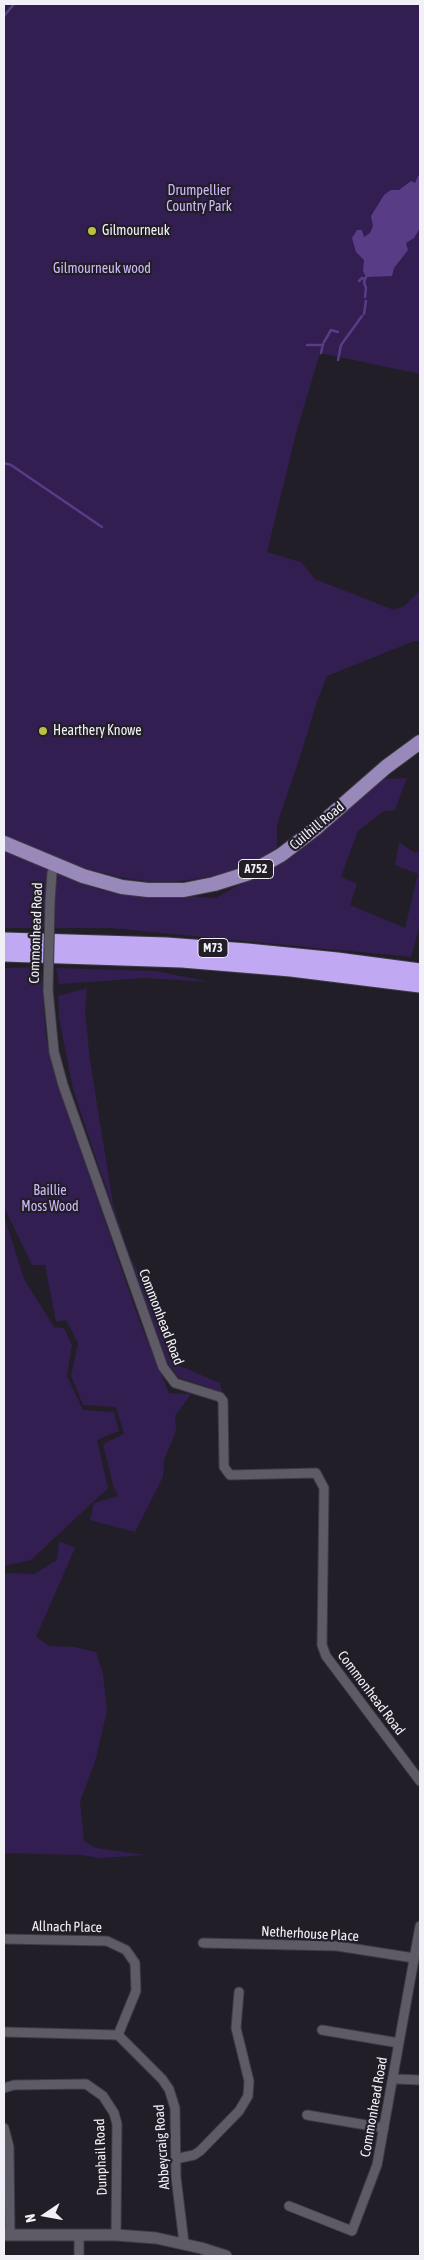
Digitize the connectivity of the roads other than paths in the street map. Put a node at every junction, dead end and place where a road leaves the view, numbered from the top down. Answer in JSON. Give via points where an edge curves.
{"nodes":[{"id":1,"x":420,"y":742,"type":"edge"},
{"id":2,"x":4,"y":843,"type":"edge"},
{"id":3,"x":55,"y":865,"type":"junction"},
{"id":4,"x":4,"y":940,"type":"edge"},
{"id":5,"x":4,"y":954,"type":"edge"},
{"id":6,"x":420,"y":971,"type":"edge"},
{"id":7,"x":420,"y":985,"type":"edge"},
{"id":8,"x":420,"y":1781,"type":"edge"},
{"id":9,"x":420,"y":1926,"type":"edge"},
{"id":10,"x":4,"y":1939,"type":"edge"},
{"id":11,"x":203,"y":1943,"type":"dead end"},
{"id":12,"x":419,"y":1945,"type":"edge"},
{"id":13,"x":414,"y":1958,"type":"junction"},
{"id":14,"x":239,"y":1992,"type":"dead end"},
{"id":15,"x":322,"y":2030,"type":"dead end"},
{"id":16,"x":4,"y":2032,"type":"edge"},
{"id":17,"x":118,"y":2035,"type":"junction"},
{"id":18,"x":399,"y":2043,"type":"junction"},
{"id":19,"x":393,"y":2076,"type":"junction"},
{"id":20,"x":420,"y":2080,"type":"edge"},
{"id":21,"x":4,"y":2088,"type":"edge"},
{"id":22,"x":307,"y":2115,"type":"dead end"},
{"id":23,"x":4,"y":2128,"type":"edge"},
{"id":24,"x":384,"y":2128,"type":"junction"},
{"id":25,"x":176,"y":2159,"type":"junction"},
{"id":26,"x":289,"y":2206,"type":"dead end"},
{"id":27,"x":7,"y":2235,"type":"edge"},
{"id":28,"x":116,"y":2235,"type":"junction"},
{"id":29,"x":79,"y":2236,"type":"junction"},
{"id":30,"x":184,"y":2243,"type":"junction"},
{"id":31,"x":79,"y":2256,"type":"edge"},
{"id":32,"x":226,"y":2256,"type":"edge"}],
"edges":[{"from":1,"to":3,"type":"main road","name":"Cuilhill Road","number":"A752","via":[[297,844],[238,877],[184,890],[148,890],[96,881]]},
{"from":2,"to":3,"type":"main road","number":"A752"},
{"from":3,"to":8,"type":"street","name":"Commonhead Road","bridge":true,"via":[[50,901],[48,990],[54,1052],[163,1366],[175,1383],[220,1397],[223,1401],[224,1467],[230,1476],[316,1473],[324,1488],[322,1645],[326,1656]]},
{"from":4,"to":6,"type":"highway","number":"M73","via":[[247,951]]},
{"from":5,"to":7,"type":"highway","number":"M73","via":[[182,960]]},
{"from":9,"to":12,"type":"street","name":"Commonhead Road"},
{"from":10,"to":17,"type":"street","name":"Allnach Place","via":[[107,1941],[126,1950],[135,1964],[137,1983],[134,2000]]},
{"from":11,"to":13,"type":"street","name":"Netherhouse Place","via":[[337,1946]]},
{"from":12,"to":13,"type":"street","name":"Commonhead Road"},
{"from":13,"to":18,"type":"street","name":"Commonhead Road"},
{"from":14,"to":25,"type":"street","via":[[236,2028],[249,2080],[248,2096],[239,2111],[200,2151]]},
{"from":15,"to":18,"type":"street"},
{"from":16,"to":17,"type":"street"},
{"from":17,"to":25,"type":"street","name":"Abbeycraig Road","via":[[169,2089],[174,2108]]},
{"from":18,"to":19,"type":"street","name":"Commonhead Road"},
{"from":19,"to":20,"type":"street"},
{"from":19,"to":24,"type":"street","name":"Commonhead Road"},
{"from":21,"to":28,"type":"street","name":"Dunphail Road","via":[[14,2085],[86,2084],[103,2096],[117,2124]]},
{"from":22,"to":24,"type":"street"},
{"from":23,"to":27,"type":"street","via":[[9,2147]]},
{"from":24,"to":26,"type":"street","name":"Commonhead Road","via":[[374,2177],[352,2231]]},
{"from":25,"to":30,"type":"street","name":"Abbeycraig Road"},
{"from":27,"to":29,"type":"street"},
{"from":28,"to":29,"type":"street"},
{"from":28,"to":30,"type":"street"},
{"from":29,"to":31,"type":"street"},
{"from":30,"to":32,"type":"street"}]}
